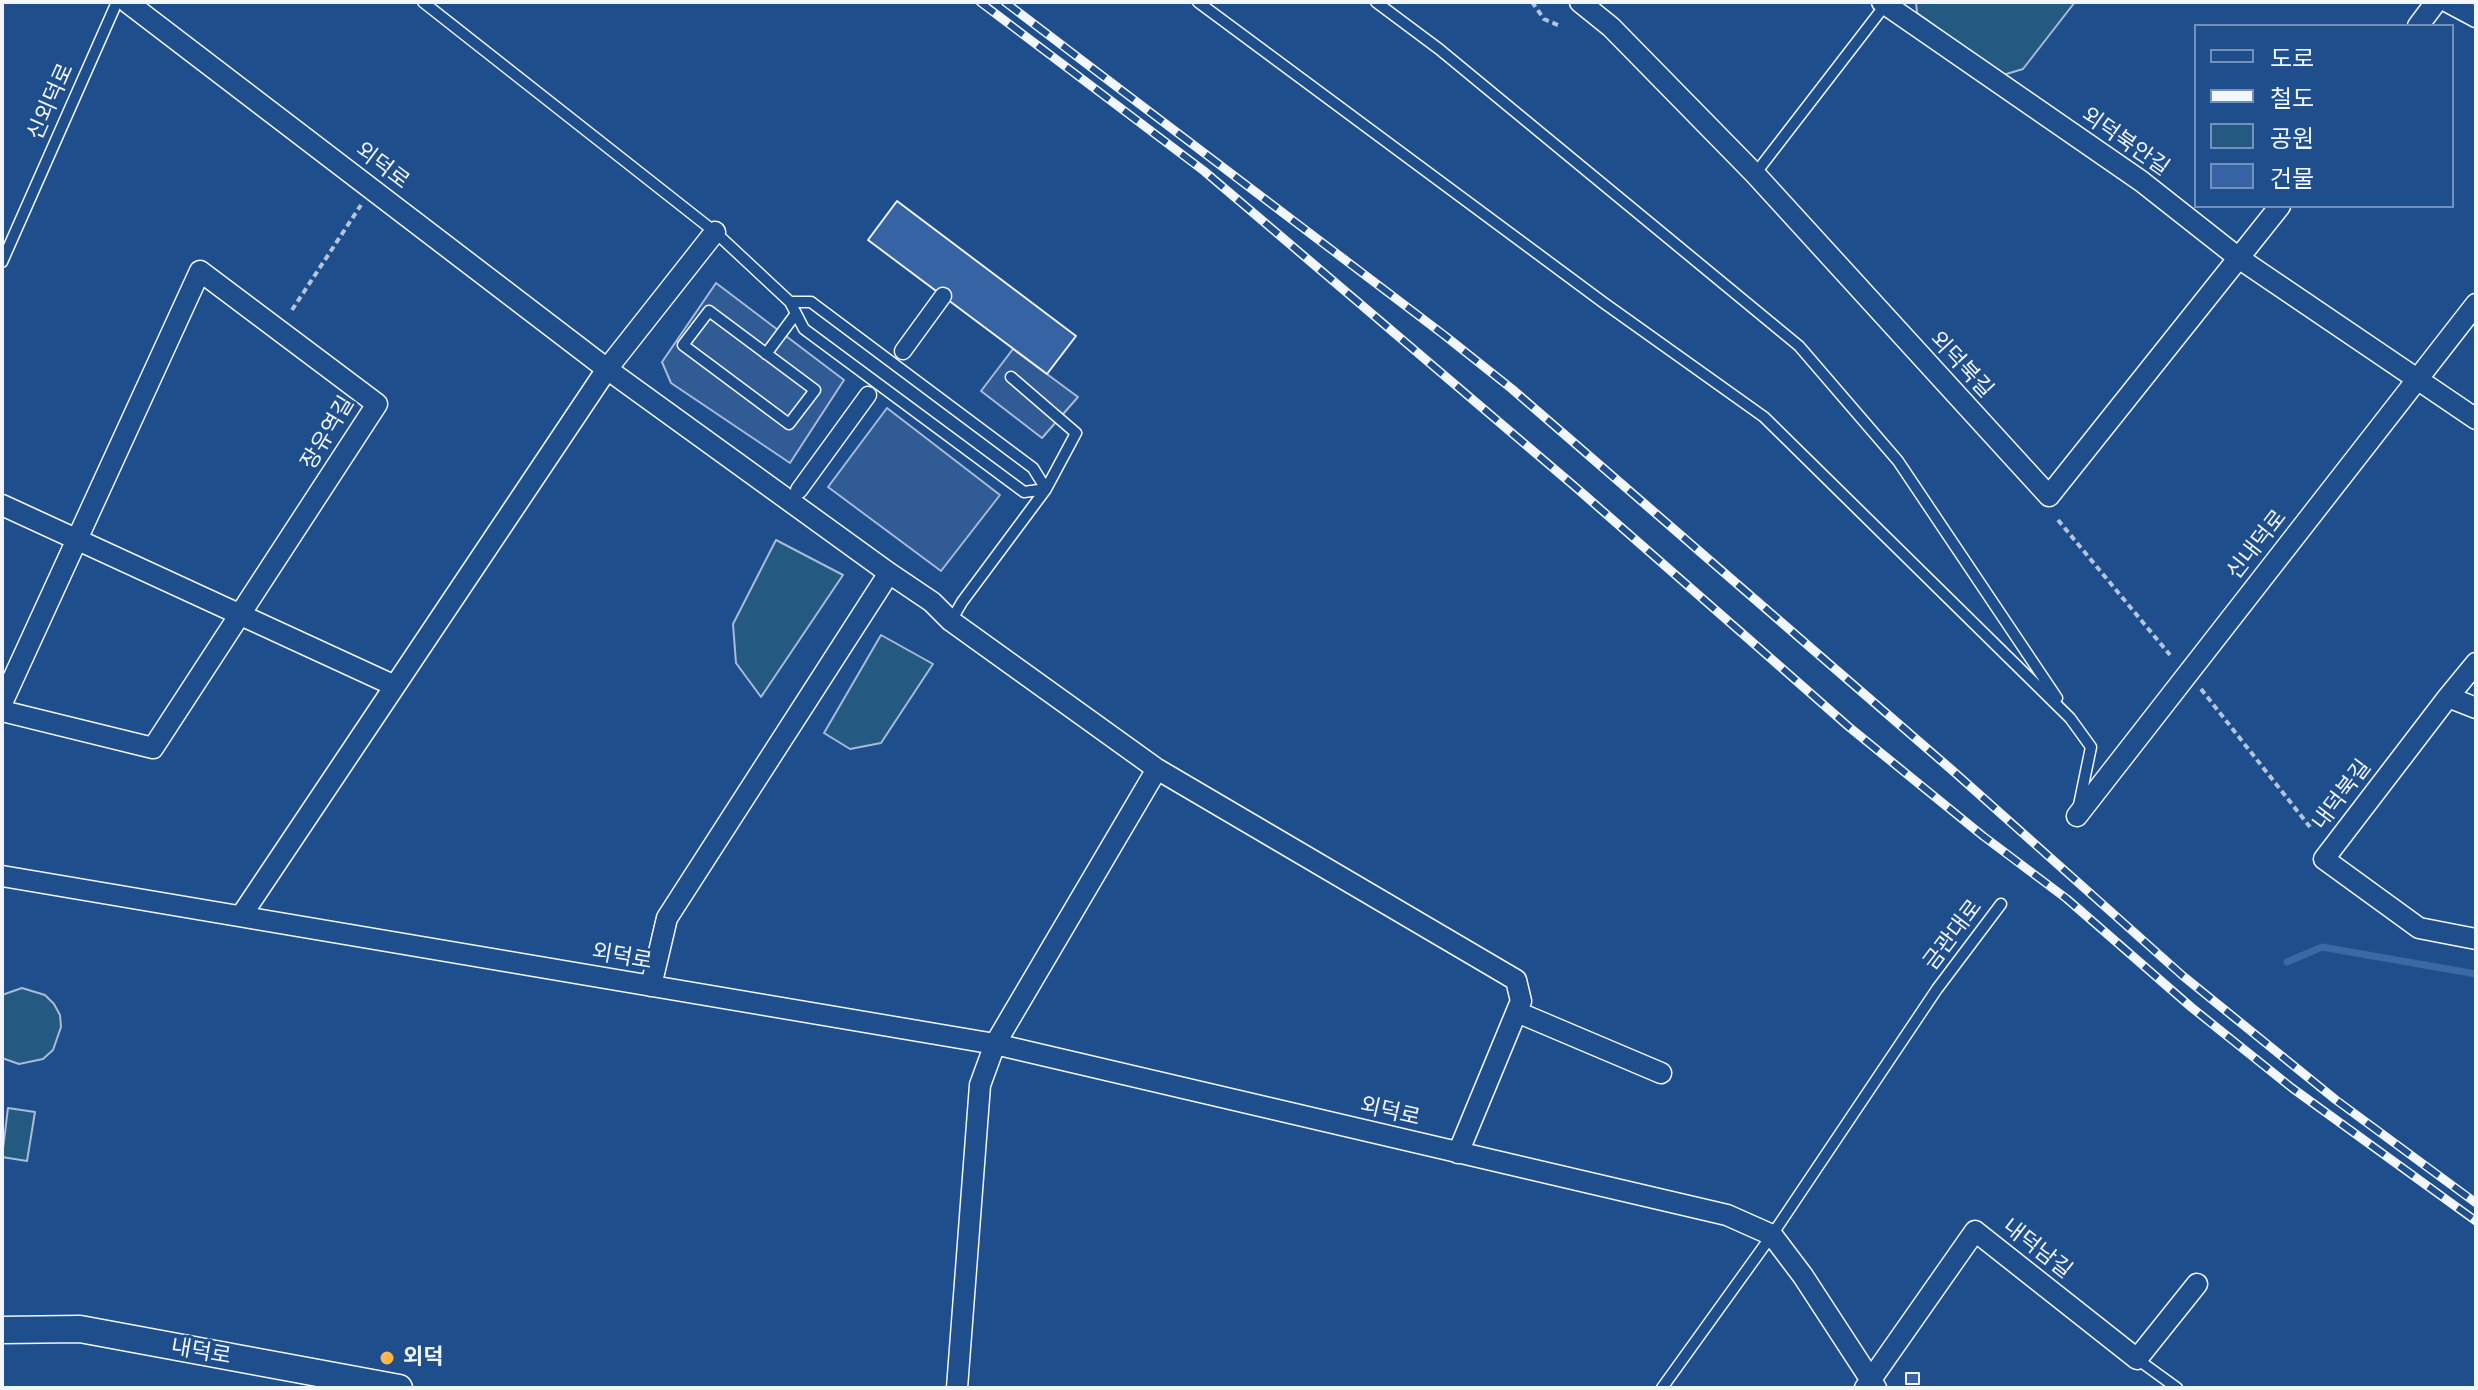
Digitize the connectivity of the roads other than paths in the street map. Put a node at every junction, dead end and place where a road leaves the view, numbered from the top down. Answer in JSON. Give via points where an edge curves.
{"nodes":[{"id":1,"x":117,"y":2,"type":"edge"},
{"id":2,"x":127,"y":2,"type":"edge"},
{"id":3,"x":423,"y":2,"type":"edge"},
{"id":4,"x":1198,"y":2,"type":"edge"},
{"id":5,"x":1376,"y":2,"type":"edge"},
{"id":6,"x":1580,"y":2,"type":"edge"},
{"id":7,"x":2436,"y":2,"type":"edge"},
{"id":8,"x":2448,"y":2,"type":"edge"},
{"id":9,"x":1885,"y":3,"type":"edge"},
{"id":10,"x":2476,"y":17,"type":"edge"},
{"id":11,"x":2420,"y":24,"type":"edge"},
{"id":12,"x":1755,"y":174,"type":"junction"},
{"id":13,"x":2278,"y":208,"type":"edge"},
{"id":14,"x":715,"y":232,"type":"junction"},
{"id":15,"x":2240,"y":259,"type":"junction"},
{"id":16,"x":2,"y":262,"type":"edge"},
{"id":17,"x":943,"y":296,"type":"dead end"},
{"id":18,"x":790,"y":302,"type":"junction"},
{"id":19,"x":2476,"y":304,"type":"edge"},
{"id":20,"x":795,"y":315,"type":"junction"},
{"id":21,"x":903,"y":351,"type":"dead end"},
{"id":22,"x":766,"y":354,"type":"junction"},
{"id":23,"x":607,"y":369,"type":"junction"},
{"id":24,"x":1011,"y":377,"type":"dead end"},
{"id":25,"x":2418,"y":378,"type":"junction"},
{"id":26,"x":868,"y":395,"type":"dead end"},
{"id":27,"x":2476,"y":419,"type":"edge"},
{"id":28,"x":1046,"y":489,"type":"junction"},
{"id":29,"x":799,"y":490,"type":"dead end"},
{"id":30,"x":2,"y":505,"type":"edge"},
{"id":31,"x":78,"y":538,"type":"junction"},
{"id":32,"x":889,"y":573,"type":"junction"},
{"id":33,"x":240,"y":616,"type":"junction"},
{"id":34,"x":951,"y":621,"type":"junction"},
{"id":35,"x":2476,"y":663,"type":"edge"},
{"id":36,"x":395,"y":686,"type":"junction"},
{"id":37,"x":2448,"y":697,"type":"junction"},
{"id":38,"x":2,"y":703,"type":"edge"},
{"id":39,"x":2476,"y":708,"type":"edge"},
{"id":40,"x":2,"y":711,"type":"edge"},
{"id":41,"x":2070,"y":718,"type":"junction"},
{"id":42,"x":1157,"y":769,"type":"junction"},
{"id":43,"x":2077,"y":816,"type":"joint"},
{"id":44,"x":2,"y":876,"type":"edge"},
{"id":45,"x":2001,"y":904,"type":"dead end"},
{"id":46,"x":241,"y":916,"type":"junction"},
{"id":47,"x":2476,"y":939,"type":"edge"},
{"id":48,"x":651,"y":986,"type":"junction"},
{"id":49,"x":1517,"y":1012,"type":"junction"},
{"id":50,"x":995,"y":1044,"type":"junction"},
{"id":51,"x":1661,"y":1073,"type":"dead end"},
{"id":52,"x":1458,"y":1153,"type":"junction"},
{"id":53,"x":1772,"y":1235,"type":"junction"},
{"id":54,"x":2197,"y":1284,"type":"dead end"},
{"id":55,"x":2,"y":1330,"type":"edge"},
{"id":56,"x":2137,"y":1359,"type":"junction"},
{"id":57,"x":1871,"y":1385,"type":"edge"},
{"id":58,"x":399,"y":1388,"type":"edge"},
{"id":59,"x":957,"y":1388,"type":"edge"},
{"id":60,"x":1662,"y":1388,"type":"edge"},
{"id":61,"x":2177,"y":1388,"type":"edge"}],
"edges":[{"from":1,"to":16,"type":"lane","name":"신외덕로"},
{"from":2,"to":23,"type":"street","name":"외덕로"},
{"from":3,"to":14,"type":"lane"},
{"from":4,"to":41,"type":"lane","via":[[1764,417]]},
{"from":5,"to":41,"type":"lane","via":[[1799,346],[1898,461]]},
{"from":6,"to":12,"type":"street","name":"외덕북길"},
{"from":7,"to":11,"type":"street"},
{"from":8,"to":10,"type":"street"},
{"from":9,"to":12,"type":"lane"},
{"from":9,"to":15,"type":"street","name":"외덕북안길","via":[[2141,181]]},
{"from":12,"to":15,"type":"street","name":"외덕북길","via":[[2049,496]]},
{"from":13,"to":15,"type":"street","name":"외덕북길"},
{"from":14,"to":18,"type":"lane"},
{"from":14,"to":23,"type":"street"},
{"from":15,"to":25,"type":"street","name":"외덕북안길"},
{"from":17,"to":21,"type":"street"},
{"from":18,"to":20,"type":"lane"},
{"from":18,"to":28,"type":"lane","via":[[811,302],[1033,468]]},
{"from":19,"to":25,"type":"street","name":"신내덕로"},
{"from":20,"to":22,"type":"lane"},
{"from":20,"to":28,"type":"lane","via":[[804,329],[1024,492]]},
{"from":22,"to":22,"type":"lane","via":[[709,311],[683,345],[789,424],[815,390]]},
{"from":23,"to":32,"type":"street","name":"외덕로"},
{"from":23,"to":36,"type":"street"},
{"from":24,"to":28,"type":"lane","via":[[1076,433]]},
{"from":25,"to":27,"type":"street"},
{"from":25,"to":43,"type":"street","name":"신내덕로"},
{"from":26,"to":29,"type":"street"},
{"from":28,"to":34,"type":"lane"},
{"from":30,"to":31,"type":"street"},
{"from":31,"to":33,"type":"street"},
{"from":31,"to":33,"type":"street","name":"장유역길","via":[[200,271],[377,404]]},
{"from":31,"to":38,"type":"street","name":"장유역길"},
{"from":32,"to":34,"type":"street","name":"외덕로"},
{"from":32,"to":48,"type":"street","via":[[667,918]]},
{"from":33,"to":36,"type":"street"},
{"from":33,"to":40,"type":"street","name":"장유역길","via":[[153,748]]},
{"from":34,"to":42,"type":"street","name":"외덕로"},
{"from":35,"to":37,"type":"street","name":"내덕북길"},
{"from":36,"to":46,"type":"street"},
{"from":37,"to":39,"type":"street"},
{"from":37,"to":47,"type":"street","name":"내덕북길","via":[[2324,859],[2419,928]]},
{"from":41,"to":43,"type":"lane","via":[[2091,747]]},
{"from":42,"to":49,"type":"street","name":"외덕로","via":[[1516,980],[1521,1001]]},
{"from":42,"to":50,"type":"street"},
{"from":44,"to":46,"type":"street","name":"외덕로"},
{"from":45,"to":53,"type":"lane","name":"금관대로","via":[[1937,989]]},
{"from":46,"to":48,"type":"street","name":"외덕로"},
{"from":48,"to":50,"type":"street","name":"외덕로"},
{"from":49,"to":51,"type":"street"},
{"from":49,"to":52,"type":"street"},
{"from":50,"to":52,"type":"street","name":"외덕로"},
{"from":50,"to":59,"type":"street","via":[[980,1085]]},
{"from":52,"to":53,"type":"street","name":"외덕로","via":[[1727,1215]]},
{"from":53,"to":57,"type":"street","name":"내덕남길"},
{"from":53,"to":60,"type":"lane","name":"금관대로"},
{"from":54,"to":56,"type":"street"},
{"from":55,"to":58,"type":"street","name":"내덕로","via":[[80,1329]]},
{"from":56,"to":57,"type":"street","name":"내덕남길","via":[[1975,1231]]},
{"from":56,"to":61,"type":"lane","name":"내덕남길"}]}
